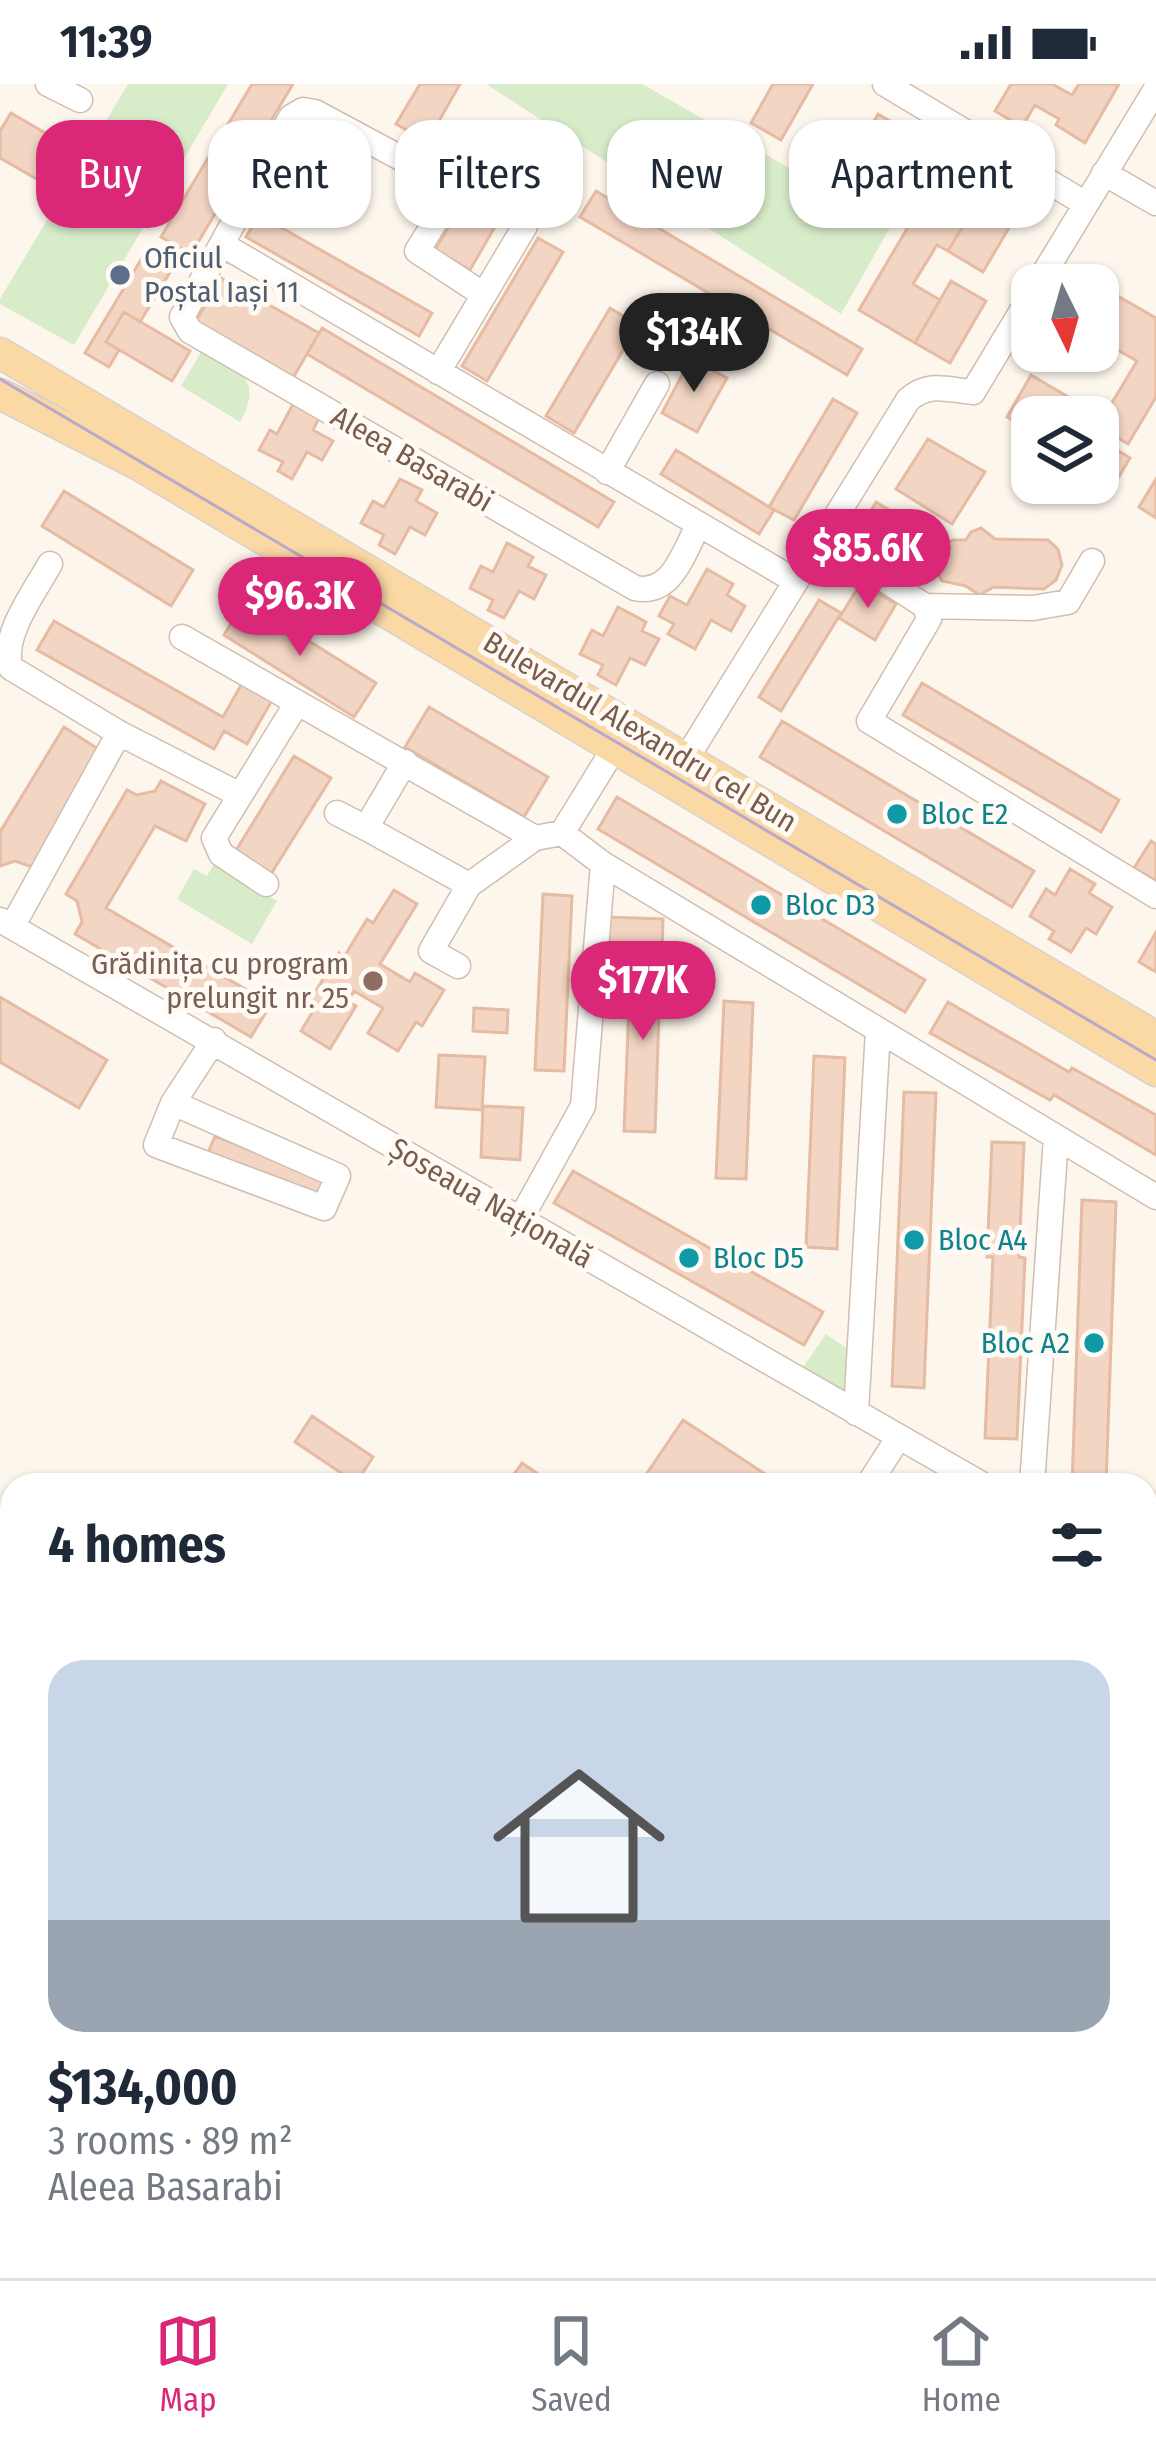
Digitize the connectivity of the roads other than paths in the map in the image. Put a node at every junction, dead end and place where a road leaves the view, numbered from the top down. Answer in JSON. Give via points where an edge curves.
{"nodes":[{"id":1,"x":48,"y":84,"type":"edge"},
{"id":2,"x":885,"y":84,"type":"edge"},
{"id":3,"x":1156,"y":89,"type":"edge"},
{"id":4,"x":80,"y":100,"type":"dead end"},
{"id":5,"x":1104,"y":173,"type":"junction"},
{"id":6,"x":1156,"y":203,"type":"edge"},
{"id":7,"x":1086,"y":204,"type":"junction"},
{"id":8,"x":524,"y":228,"type":"edge"},
{"id":9,"x":223,"y":245,"type":"junction"},
{"id":10,"x":1050,"y":264,"type":"edge"},
{"id":11,"x":484,"y":295,"type":"junction"},
{"id":12,"x":1011,"y":329,"type":"edge"},
{"id":13,"x":0,"y":353,"type":"edge"},
{"id":14,"x":438,"y":372,"type":"junction"},
{"id":15,"x":657,"y":384,"type":"dead end"},
{"id":16,"x":0,"y":394,"type":"edge"},
{"id":17,"x":608,"y":472,"type":"junction"},
{"id":18,"x":698,"y":526,"type":"junction"},
{"id":19,"x":820,"y":538,"type":"junction"},
{"id":20,"x":1092,"y":561,"type":"dead end"},
{"id":21,"x":50,"y":563,"type":"dead end"},
{"id":22,"x":794,"y":580,"type":"junction"},
{"id":23,"x":926,"y":606,"type":"junction"},
{"id":24,"x":182,"y":637,"type":"dead end"},
{"id":25,"x":297,"y":703,"type":"junction"},
{"id":26,"x":118,"y":733,"type":"junction"},
{"id":27,"x":615,"y":747,"type":"junction"},
{"id":28,"x":405,"y":762,"type":"junction"},
{"id":29,"x":679,"y":770,"type":"junction"},
{"id":30,"x":240,"y":795,"type":"junction"},
{"id":31,"x":337,"y":813,"type":"dead end"},
{"id":32,"x":366,"y":828,"type":"junction"},
{"id":33,"x":562,"y":833,"type":"junction"},
{"id":34,"x":535,"y":838,"type":"junction"},
{"id":35,"x":603,"y":864,"type":"junction"},
{"id":36,"x":266,"y":884,"type":"dead end"},
{"id":37,"x":469,"y":885,"type":"junction"},
{"id":38,"x":1156,"y":896,"type":"edge"},
{"id":39,"x":6,"y":923,"type":"edge"},
{"id":40,"x":458,"y":966,"type":"dead end"},
{"id":41,"x":878,"y":1030,"type":"junction"},
{"id":42,"x":1156,"y":1036,"type":"edge"},
{"id":43,"x":214,"y":1040,"type":"junction"},
{"id":44,"x":1156,"y":1071,"type":"edge"},
{"id":45,"x":173,"y":1103,"type":"junction"},
{"id":46,"x":1056,"y":1137,"type":"junction"},
{"id":47,"x":1156,"y":1197,"type":"edge"},
{"id":48,"x":520,"y":1220,"type":"junction"},
{"id":49,"x":856,"y":1413,"type":"junction"},
{"id":50,"x":899,"y":1437,"type":"junction"},
{"id":51,"x":876,"y":1473,"type":"edge"},
{"id":52,"x":961,"y":1473,"type":"edge"},
{"id":53,"x":1033,"y":1473,"type":"edge"}],
"edges":[{"from":1,"to":4,"type":"street"},
{"from":2,"to":7,"type":"street"},
{"from":3,"to":5,"type":"street"},
{"from":5,"to":6,"type":"street"},
{"from":5,"to":7,"type":"street"},
{"from":7,"to":10,"type":"street"},
{"from":8,"to":11,"type":"street"},
{"from":9,"to":11,"type":"street","name":"Aleea Basarabi","via":[[296,112],[315,112],[453,189],[418,251]]},
{"from":9,"to":14,"type":"street"},
{"from":9,"to":18,"type":"street","name":"Aleea Basarabi","via":[[183,308],[190,331],[634,588],[666,583]]},
{"from":11,"to":14,"type":"street"},
{"from":12,"to":19,"type":"street","via":[[973,392],[934,386],[908,400]]},
{"from":13,"to":29,"type":"main road","name":"Bulevardul Alexandru cel Bun"},
{"from":14,"to":17,"type":"street"},
{"from":15,"to":17,"type":"street"},
{"from":16,"to":27,"type":"main road","name":"Bulevardul Alexandru cel Bun","via":[[139,465]]},
{"from":17,"to":18,"type":"street"},
{"from":18,"to":22,"type":"street"},
{"from":19,"to":22,"type":"street"},
{"from":19,"to":23,"type":"street"},
{"from":20,"to":23,"type":"street","via":[[1068,602]]},
{"from":21,"to":26,"type":"street","via":[[8,640],[6,659],[20,676]]},
{"from":22,"to":29,"type":"street"},
{"from":23,"to":38,"type":"street","via":[[929,619],[869,721]]},
{"from":24,"to":25,"type":"street"},
{"from":25,"to":28,"type":"street"},
{"from":25,"to":30,"type":"street"},
{"from":26,"to":30,"type":"street"},
{"from":26,"to":39,"type":"street"},
{"from":27,"to":29,"type":"main road","name":"Bulevardul Alexandru cel Bun"},
{"from":27,"to":33,"type":"street"},
{"from":28,"to":32,"type":"street"},
{"from":28,"to":34,"type":"street"},
{"from":29,"to":42,"type":"main road","name":"Bulevardul Alexandru cel Bun"},
{"from":29,"to":44,"type":"main road","name":"Bulevardul Alexandru cel Bun"},
{"from":30,"to":36,"type":"street","via":[[214,843]]},
{"from":31,"to":32,"type":"street"},
{"from":32,"to":37,"type":"street"},
{"from":33,"to":34,"type":"street"},
{"from":33,"to":35,"type":"street"},
{"from":34,"to":37,"type":"street"},
{"from":35,"to":41,"type":"street"},
{"from":35,"to":48,"type":"street","via":[[583,1106]]},
{"from":37,"to":40,"type":"street","via":[[431,952]]},
{"from":39,"to":43,"type":"street","name":"Șoseaua Națională"},
{"from":41,"to":46,"type":"street"},
{"from":41,"to":49,"type":"street"},
{"from":43,"to":45,"type":"street"},
{"from":43,"to":48,"type":"street","name":"Șoseaua Națională"},
{"from":45,"to":45,"type":"street","via":[[156,1145],[324,1208],[338,1176]]},
{"from":46,"to":47,"type":"street"},
{"from":46,"to":53,"type":"street"},
{"from":48,"to":49,"type":"street","name":"Șoseaua Națională"},
{"from":49,"to":50,"type":"street","name":"Șoseaua Națională"},
{"from":50,"to":51,"type":"street"},
{"from":50,"to":52,"type":"street","name":"Șoseaua Națională"}]}
